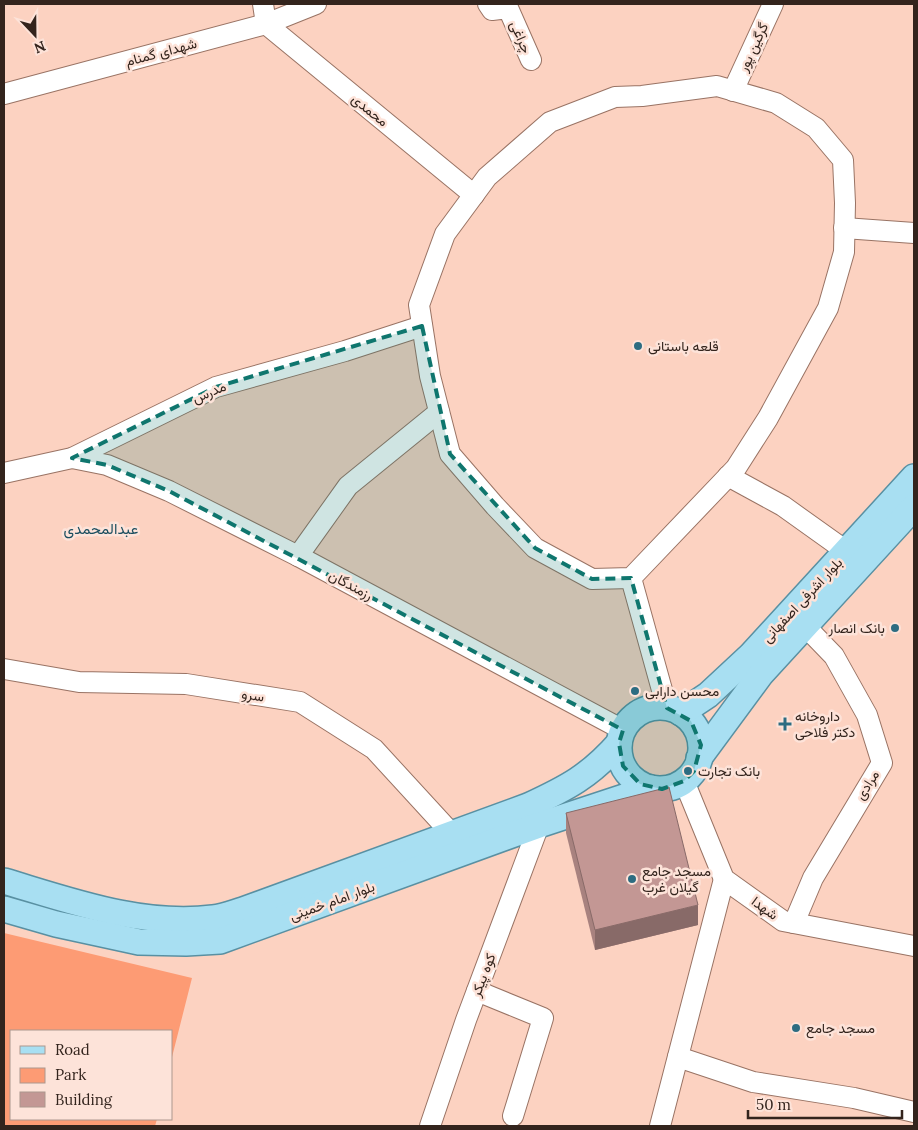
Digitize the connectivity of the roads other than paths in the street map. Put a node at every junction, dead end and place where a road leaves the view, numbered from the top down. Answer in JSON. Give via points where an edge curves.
{"nodes":[{"id":1,"x":263,"y":4,"type":"edge"},
{"id":2,"x":316,"y":4,"type":"edge"},
{"id":3,"x":488,"y":4,"type":"edge"},
{"id":4,"x":774,"y":4,"type":"edge"},
{"id":5,"x":266,"y":24,"type":"junction"},
{"id":6,"x":531,"y":60,"type":"dead end"},
{"id":7,"x":733,"y":91,"type":"junction"},
{"id":8,"x":4,"y":94,"type":"edge"},
{"id":9,"x":474,"y":195,"type":"junction"},
{"id":10,"x":844,"y":228,"type":"junction"},
{"id":11,"x":914,"y":232,"type":"edge"},
{"id":12,"x":422,"y":326,"type":"junction"},
{"id":13,"x":439,"y":412,"type":"junction"},
{"id":14,"x":72,"y":458,"type":"junction"},
{"id":15,"x":4,"y":474,"type":"edge"},
{"id":16,"x":728,"y":476,"type":"junction"},
{"id":17,"x":914,"y":478,"type":"edge"},
{"id":18,"x":914,"y":507,"type":"edge"},
{"id":19,"x":846,"y":551,"type":"junction"},
{"id":20,"x":298,"y":556,"type":"junction"},
{"id":21,"x":631,"y":578,"type":"junction"},
{"id":22,"x":805,"y":626,"type":"junction"},
{"id":23,"x":4,"y":670,"type":"edge"},
{"id":24,"x":674,"y":710,"type":"junction"},
{"id":25,"x":621,"y":736,"type":"junction"},
{"id":26,"x":699,"y":758,"type":"junction"},
{"id":27,"x":684,"y":781,"type":"junction"},
{"id":28,"x":651,"y":788,"type":"junction"},
{"id":29,"x":540,"y":825,"type":"junction"},
{"id":30,"x":452,"y":834,"type":"junction"},
{"id":31,"x":724,"y":879,"type":"junction"},
{"id":32,"x":4,"y":881,"type":"edge"},
{"id":33,"x":4,"y":908,"type":"edge"},
{"id":34,"x":794,"y":923,"type":"junction"},
{"id":35,"x":914,"y":946,"type":"edge"},
{"id":36,"x":477,"y":991,"type":"junction"},
{"id":37,"x":678,"y":1058,"type":"junction"},
{"id":38,"x":914,"y":1112,"type":"edge"},
{"id":39,"x":513,"y":1116,"type":"dead end"},
{"id":40,"x":430,"y":1126,"type":"edge"},
{"id":41,"x":660,"y":1126,"type":"edge"}],
"edges":[{"from":1,"to":5,"type":"street"},
{"from":2,"to":5,"type":"street","name":"شهدای گمنام"},
{"from":3,"to":6,"type":"street","name":"چراغی","via":[[492,10],[508,8]]},
{"from":4,"to":7,"type":"street","name":"گرگین پور"},
{"from":5,"to":8,"type":"street","name":"شهدای گمنام"},
{"from":5,"to":9,"type":"street","name":"محمدی"},
{"from":7,"to":9,"type":"street","via":[[717,86],[615,97],[550,122],[487,177]]},
{"from":7,"to":10,"type":"street","via":[[776,103],[816,128],[843,160]]},
{"from":9,"to":12,"type":"street","via":[[445,234],[419,305]]},
{"from":10,"to":11,"type":"street"},
{"from":10,"to":16,"type":"street","via":[[844,252],[828,308],[768,418]]},
{"from":12,"to":13,"type":"street"},
{"from":12,"to":14,"type":"street","name":"مدرس","via":[[216,387]]},
{"from":13,"to":20,"type":"street","via":[[348,486]]},
{"from":13,"to":21,"type":"street","via":[[450,454],[535,548],[592,580]]},
{"from":14,"to":15,"type":"street","name":"مدرس"},
{"from":14,"to":20,"type":"street","name":"رزمندگان","via":[[107,465],[169,491]]},
{"from":16,"to":19,"type":"street","via":[[783,506]]},
{"from":16,"to":21,"type":"street"},
{"from":17,"to":19,"type":"main road","name":"بلوار اشرفی اصفهانی"},
{"from":18,"to":22,"type":"main road","name":"بلوار اشرفی اصفهانی"},
{"from":19,"to":24,"type":"main road","name":"بلوار اشرفی اصفهانی","via":[[751,655],[708,695]]},
{"from":20,"to":25,"type":"street","name":"رزمندگان"},
{"from":21,"to":24,"type":"street"},
{"from":22,"to":26,"type":"main road","name":"بلوار اشرفی اصفهانی","via":[[761,674]]},
{"from":22,"to":34,"type":"street","name":"مرادی","via":[[834,656],[867,715],[882,763],[813,878]]},
{"from":23,"to":30,"type":"street","name":"سرو","via":[[79,682],[186,684],[300,702],[374,749]]},
{"from":24,"to":25,"type":"main road","via":[[654,708],[641,712],[631,719]]},
{"from":24,"to":26,"type":"main road","via":[[691,721],[698,732]]},
{"from":25,"to":28,"type":"main road","via":[[623,766],[640,784]]},
{"from":25,"to":30,"type":"main road","name":"بلوار امام خمینی","via":[[603,762],[565,790]]},
{"from":26,"to":27,"type":"main road","via":[[694,771]]},
{"from":27,"to":28,"type":"main road","via":[[662,789]]},
{"from":27,"to":31,"type":"street"},
{"from":28,"to":29,"type":"main road","name":"بلوار امام خمینی"},
{"from":29,"to":33,"type":"main road","name":"بلوار امام خمینی","via":[[220,941],[139,942],[56,924]]},
{"from":29,"to":36,"type":"street","name":"کوه پیکر"},
{"from":30,"to":32,"type":"main road","name":"بلوار امام خمینی","via":[[214,918],[140,917]]},
{"from":31,"to":34,"type":"street","name":"شهدا","via":[[783,921]]},
{"from":31,"to":37,"type":"street"},
{"from":34,"to":35,"type":"street","name":"شهدا"},
{"from":36,"to":39,"type":"street","via":[[543,1018]]},
{"from":36,"to":40,"type":"street","name":"کوه پیکر"},
{"from":37,"to":38,"type":"street","via":[[753,1082],[854,1098]]},
{"from":37,"to":41,"type":"street"}]}
